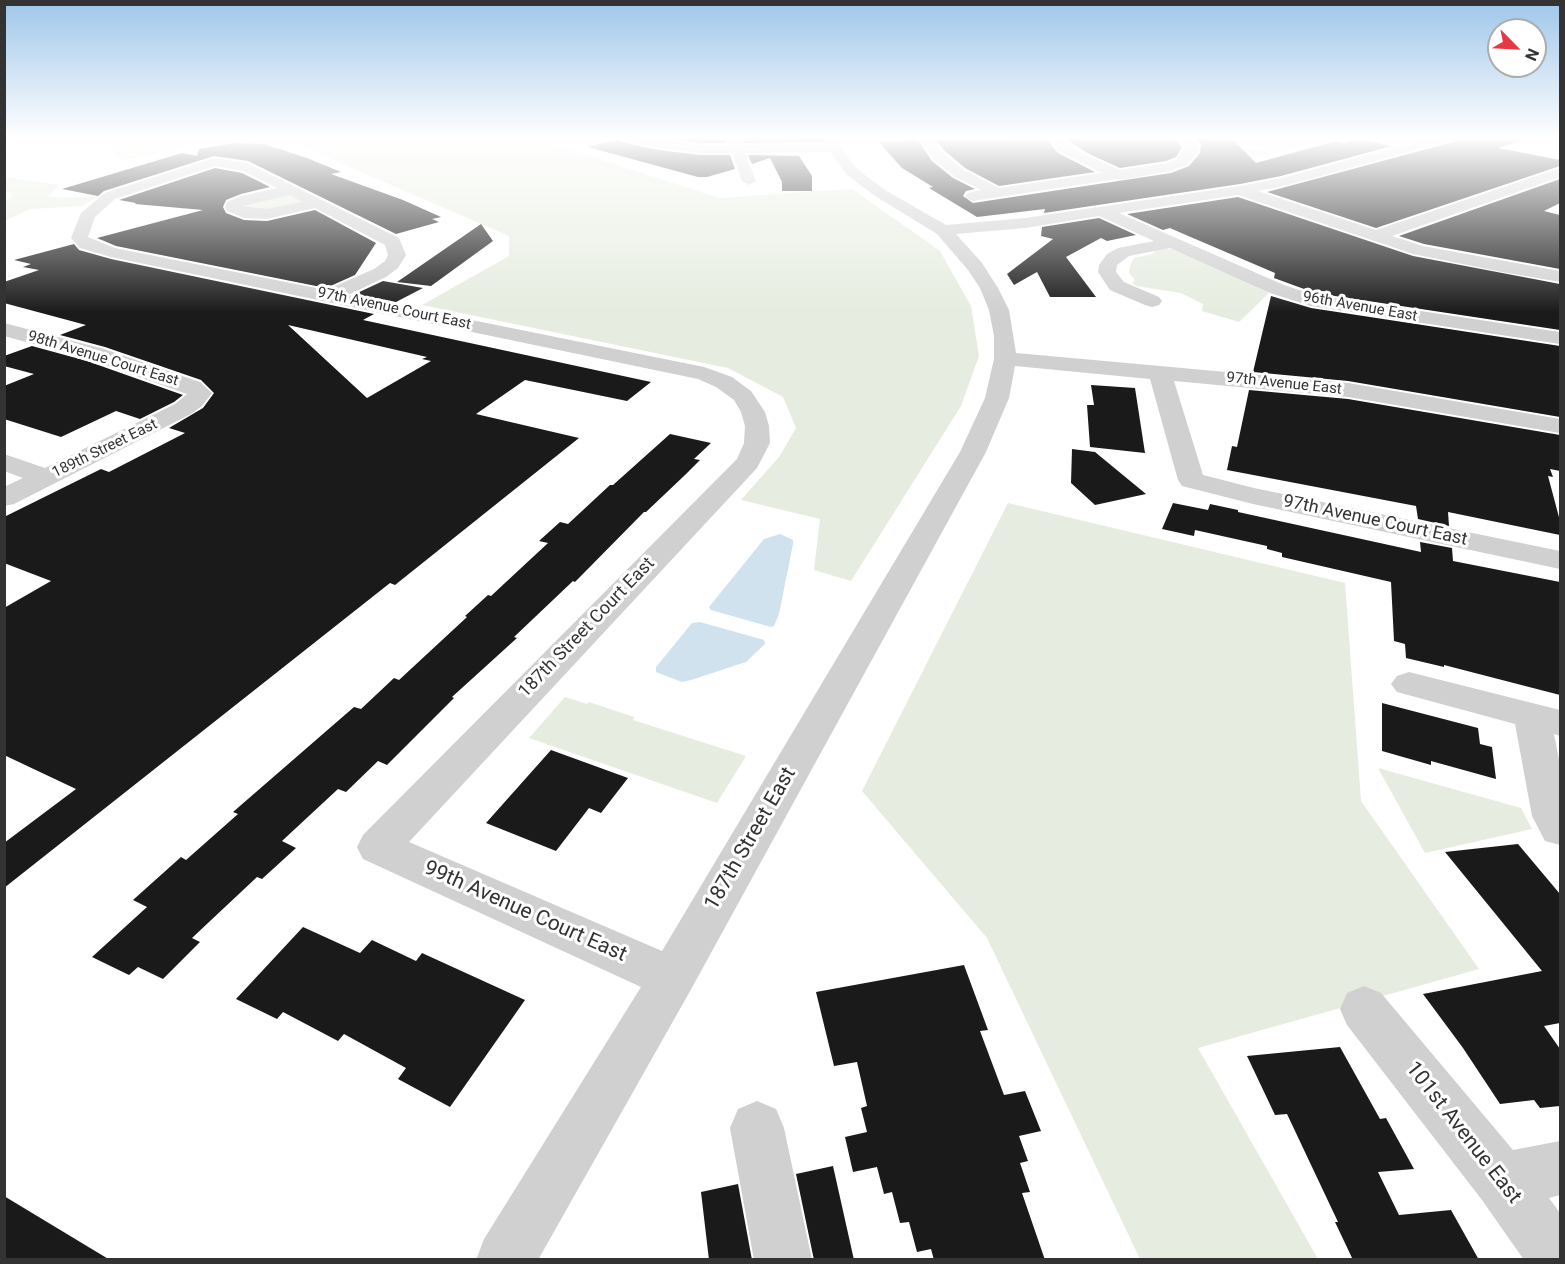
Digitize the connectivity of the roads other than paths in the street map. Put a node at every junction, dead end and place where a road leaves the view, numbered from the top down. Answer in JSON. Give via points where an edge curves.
{"nodes":[{"id":1,"x":114,"y":196,"type":"edge"},
{"id":2,"x":261,"y":196,"type":"edge"},
{"id":3,"x":304,"y":196,"type":"edge"},
{"id":4,"x":885,"y":196,"type":"edge"},
{"id":5,"x":1175,"y":196,"type":"edge"},
{"id":6,"x":1195,"y":196,"type":"edge"},
{"id":7,"x":1258,"y":196,"type":"edge"},
{"id":8,"x":1491,"y":196,"type":"edge"},
{"id":9,"x":1180,"y":198,"type":"junction"},
{"id":10,"x":317,"y":203,"type":"junction"},
{"id":11,"x":1102,"y":212,"type":"junction"},
{"id":12,"x":943,"y":230,"type":"junction"},
{"id":13,"x":1375,"y":236,"type":"junction"},
{"id":14,"x":1171,"y":243,"type":"junction"},
{"id":15,"x":1560,"y":276,"type":"edge"},
{"id":16,"x":330,"y":296,"type":"junction"},
{"id":17,"x":1152,"y":301,"type":"dead end"},
{"id":18,"x":4,"y":329,"type":"edge"},
{"id":19,"x":1560,"y":338,"type":"edge"},
{"id":20,"x":1005,"y":359,"type":"junction"},
{"id":21,"x":1160,"y":372,"type":"junction"},
{"id":22,"x":200,"y":393,"type":"joint"},
{"id":23,"x":743,"y":396,"type":"joint"},
{"id":24,"x":1560,"y":426,"type":"edge"},
{"id":25,"x":4,"y":462,"type":"edge"},
{"id":26,"x":46,"y":477,"type":"junction"},
{"id":27,"x":4,"y":498,"type":"edge"},
{"id":28,"x":1560,"y":560,"type":"edge"},
{"id":29,"x":1409,"y":684,"type":"dead end"},
{"id":30,"x":1546,"y":719,"type":"edge"},
{"id":31,"x":1556,"y":823,"type":"edge"},
{"id":32,"x":378,"y":847,"type":"joint"},
{"id":33,"x":672,"y":978,"type":"junction"},
{"id":34,"x":1364,"y":1010,"type":"dead end"},
{"id":35,"x":757,"y":1128,"type":"dead end"},
{"id":36,"x":1560,"y":1168,"type":"edge"},
{"id":37,"x":1502,"y":1180,"type":"junction"},
{"id":38,"x":504,"y":1260,"type":"edge"},
{"id":39,"x":783,"y":1260,"type":"edge"},
{"id":40,"x":1559,"y":1260,"type":"edge"}],
"edges":[{"from":1,"to":16,"type":"street","name":"97th Avenue Court East","via":[[87,216],[79,238],[86,244]]},
{"from":2,"to":10,"type":"street","via":[[246,199],[233,208],[243,213],[267,214]]},
{"from":3,"to":10,"type":"street"},
{"from":4,"to":12,"type":"street","name":"187th Street East"},
{"from":5,"to":9,"type":"street"},
{"from":6,"to":9,"type":"street"},
{"from":7,"to":13,"type":"street"},
{"from":8,"to":13,"type":"street"},
{"from":9,"to":11,"type":"street"},
{"from":10,"to":16,"type":"street","via":[[393,242],[397,255],[381,273]]},
{"from":11,"to":12,"type":"street"},
{"from":11,"to":14,"type":"street","name":"96th Avenue East"},
{"from":12,"to":20,"type":"street","name":"187th Street East","via":[[989,288],[999,310]]},
{"from":13,"to":15,"type":"street","via":[[1460,259]]},
{"from":14,"to":17,"type":"street","via":[[1124,252],[1108,265],[1107,272],[1117,286]]},
{"from":14,"to":19,"type":"street","name":"96th Avenue East","via":[[1277,290],[1311,300]]},
{"from":16,"to":23,"type":"street","name":"97th Avenue Court East","via":[[704,374]]},
{"from":18,"to":22,"type":"street","name":"98th Avenue Court East","via":[[96,354]]},
{"from":20,"to":21,"type":"street","name":"97th Avenue East"},
{"from":20,"to":33,"type":"street","name":"187th Street East","via":[[990,415],[961,472]]},
{"from":21,"to":24,"type":"street","name":"97th Avenue East","via":[[1348,390]]},
{"from":21,"to":28,"type":"street","name":"97th Avenue Court East","via":[[1191,480]]},
{"from":22,"to":26,"type":"street","name":"189th Street East","via":[[183,410]]},
{"from":23,"to":32,"type":"street","name":"187th Street Court East","via":[[757,426],[757,443],[748,462]]},
{"from":25,"to":26,"type":"street"},
{"from":26,"to":27,"type":"street","name":"189th Street East"},
{"from":29,"to":30,"type":"street"},
{"from":30,"to":31,"type":"street"},
{"from":32,"to":33,"type":"street","name":"99th Avenue Court East"},
{"from":33,"to":38,"type":"street","name":"187th Street East"},
{"from":34,"to":37,"type":"street","name":"101st Avenue East"},
{"from":35,"to":39,"type":"street"},
{"from":36,"to":37,"type":"street"},
{"from":37,"to":40,"type":"street","name":"101st Avenue East"}]}
